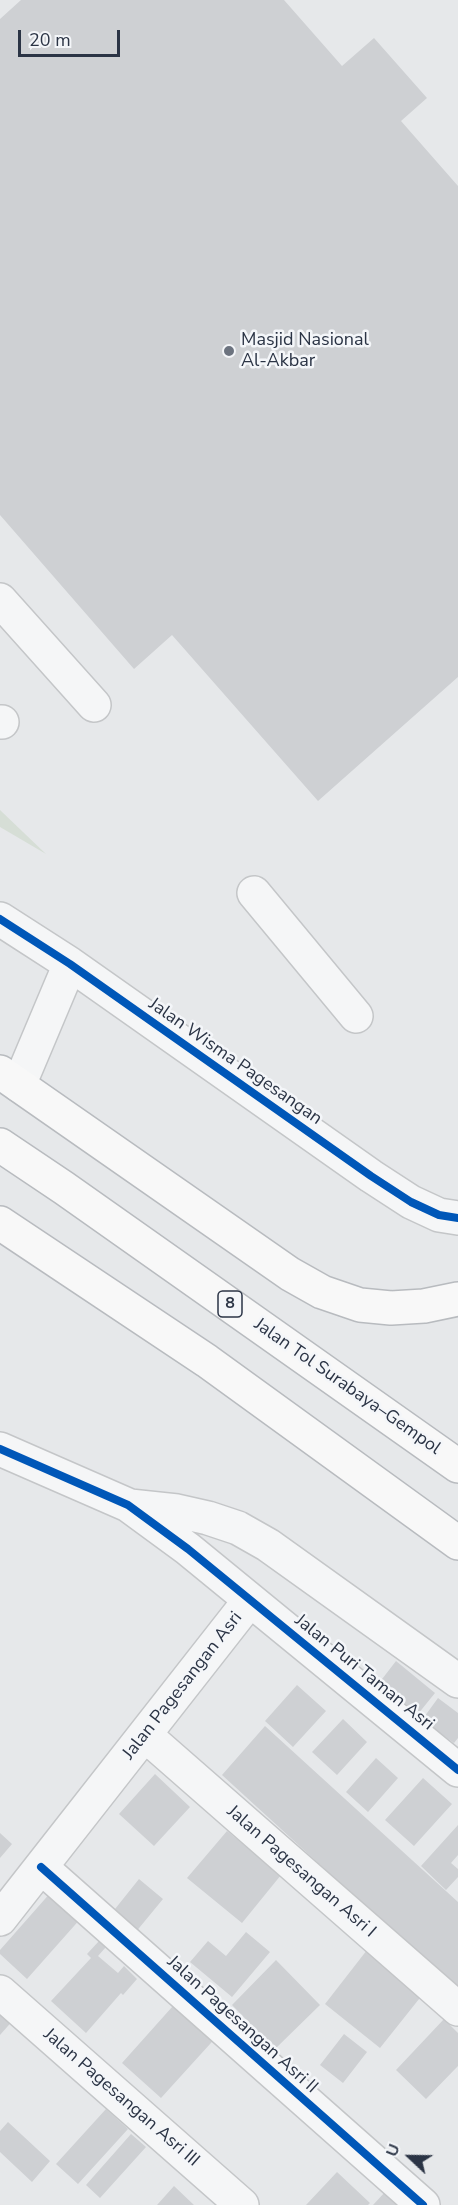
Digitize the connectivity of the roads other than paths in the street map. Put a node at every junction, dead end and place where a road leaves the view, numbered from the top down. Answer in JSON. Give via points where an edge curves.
{"nodes":[{"id":1,"x":0,"y":600,"type":"edge"},
{"id":2,"x":94,"y":705,"type":"dead end"},
{"id":3,"x":254,"y":893,"type":"dead end"},
{"id":4,"x":0,"y":919,"type":"edge"},
{"id":5,"x":70,"y":964,"type":"junction"},
{"id":6,"x":356,"y":1016,"type":"dead end"},
{"id":7,"x":9,"y":1078,"type":"edge"},
{"id":8,"x":0,"y":1145,"type":"edge"},
{"id":9,"x":458,"y":1218,"type":"edge"},
{"id":10,"x":0,"y":1223,"type":"edge"},
{"id":11,"x":458,"y":1299,"type":"edge"},
{"id":12,"x":0,"y":1449,"type":"edge"},
{"id":13,"x":458,"y":1466,"type":"edge"},
{"id":14,"x":128,"y":1505,"type":"junction"},
{"id":15,"x":458,"y":1543,"type":"edge"},
{"id":16,"x":250,"y":1600,"type":"junction"},
{"id":17,"x":458,"y":1681,"type":"edge"},
{"id":18,"x":145,"y":1735,"type":"junction"},
{"id":19,"x":458,"y":1770,"type":"edge"},
{"id":20,"x":41,"y":1867,"type":"junction"},
{"id":21,"x":0,"y":1919,"type":"edge"},
{"id":22,"x":0,"y":1992,"type":"edge"},
{"id":23,"x":458,"y":2009,"type":"edge"},
{"id":24,"x":242,"y":2205,"type":"edge"},
{"id":25,"x":423,"y":2205,"type":"edge"}],
"edges":[{"from":1,"to":2,"type":"street"},
{"from":3,"to":6,"type":"street"},
{"from":4,"to":5,"type":"street","name":"Jalan Wisma Pagesangan"},
{"from":5,"to":7,"type":"street"},
{"from":5,"to":9,"type":"street","name":"Jalan Wisma Pagesangan","via":[[371,1176],[411,1202],[439,1215]]},
{"from":7,"to":11,"type":"highway","via":[[290,1275],[322,1292],[360,1305],[391,1308]]},
{"from":8,"to":13,"type":"highway","name":"Jalan Tol Surabaya–Gempol","number":"8"},
{"from":10,"to":15,"type":"highway","via":[[207,1361]]},
{"from":12,"to":14,"type":"street","name":"Jalan Pagesangan Asri"},
{"from":14,"to":16,"type":"street","name":"Jalan Pagesangan Asri"},
{"from":14,"to":17,"type":"street","via":[[177,1511],[238,1528],[268,1545]]},
{"from":16,"to":18,"type":"street","name":"Jalan Pagesangan Asri"},
{"from":16,"to":19,"type":"street","name":"Jalan Puri Taman Asri"},
{"from":18,"to":20,"type":"street","name":"Jalan Pagesangan Asri"},
{"from":18,"to":23,"type":"street","name":"Jalan Pagesangan Asri I"},
{"from":20,"to":21,"type":"street","name":"Jalan Pagesangan Asri"},
{"from":20,"to":25,"type":"street","name":"Jalan Pagesangan Asri II"},
{"from":22,"to":24,"type":"street","name":"Jalan Pagesangan Asri III"}]}
